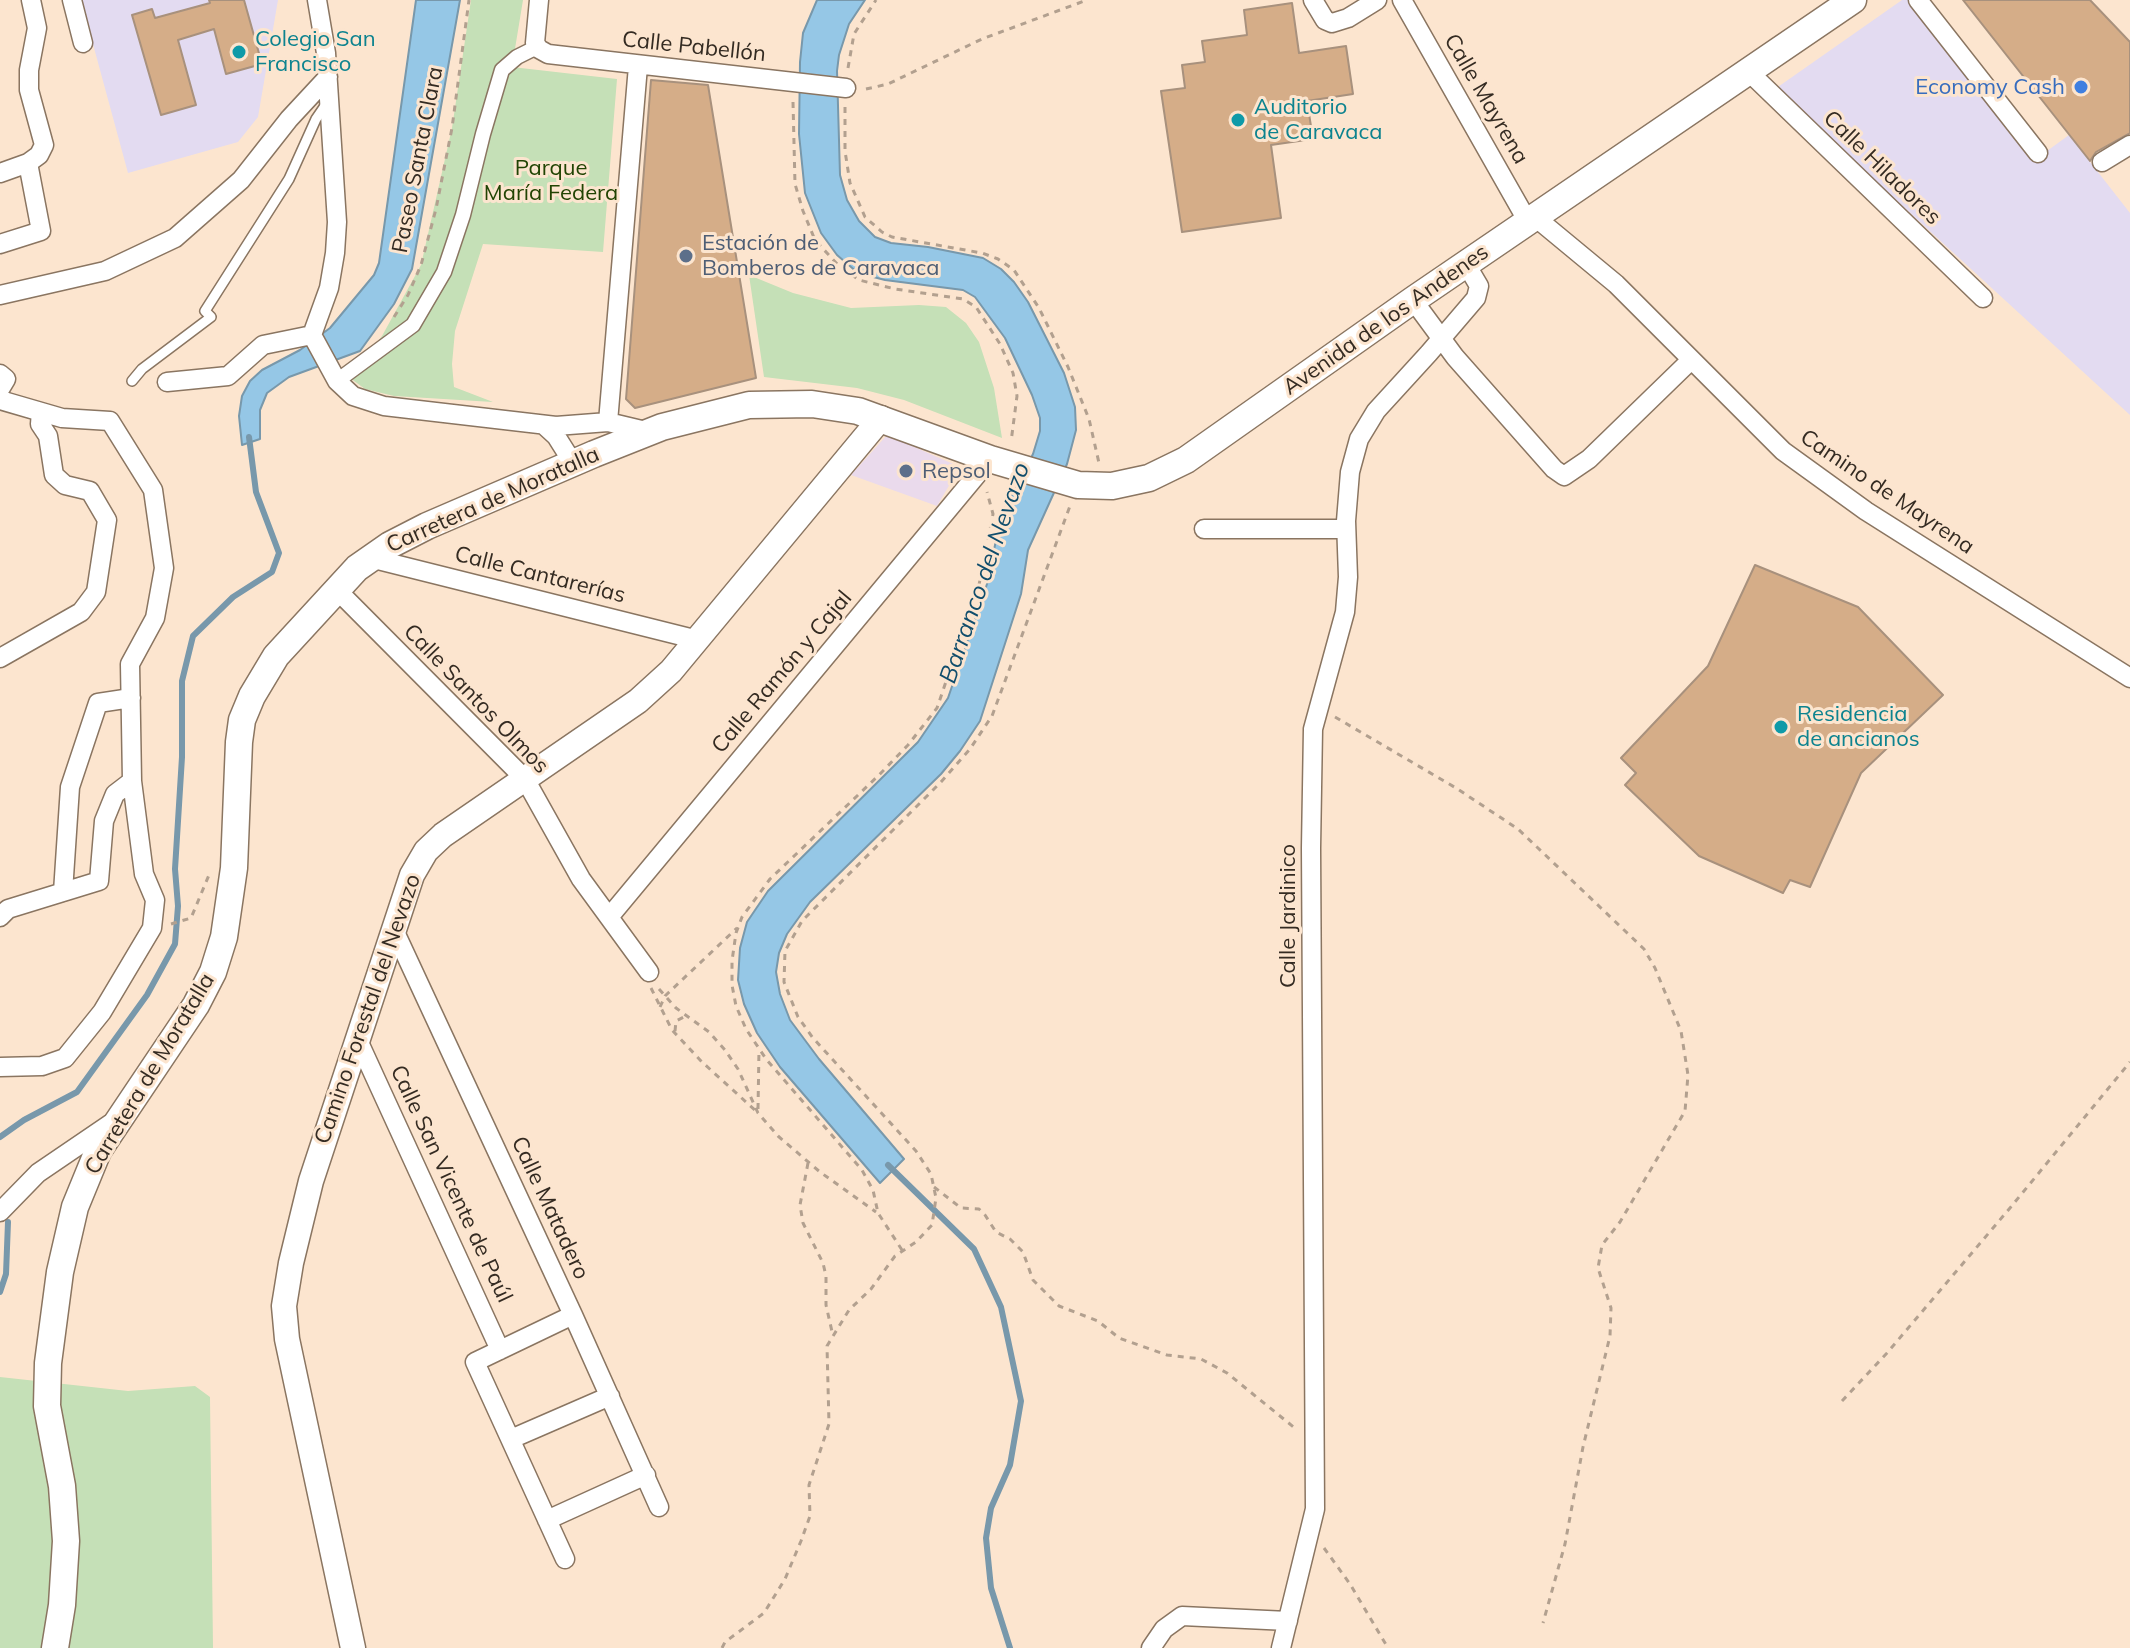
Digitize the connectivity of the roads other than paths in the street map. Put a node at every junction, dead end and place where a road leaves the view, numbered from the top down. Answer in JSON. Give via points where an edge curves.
{"nodes":[{"id":1,"x":31,"y":0,"type":"edge"},
{"id":2,"x":72,"y":0,"type":"edge"},
{"id":3,"x":317,"y":0,"type":"edge"},
{"id":4,"x":539,"y":0,"type":"edge"},
{"id":5,"x":1313,"y":0,"type":"edge"},
{"id":6,"x":1377,"y":0,"type":"edge"},
{"id":7,"x":1402,"y":0,"type":"edge"},
{"id":8,"x":1853,"y":0,"type":"edge"},
{"id":9,"x":1918,"y":0,"type":"edge"},
{"id":10,"x":83,"y":43,"type":"dead end"},
{"id":11,"x":538,"y":48,"type":"junction"},
{"id":12,"x":638,"y":66,"type":"junction"},
{"id":13,"x":1749,"y":72,"type":"junction"},
{"id":14,"x":328,"y":77,"type":"junction"},
{"id":15,"x":846,"y":88,"type":"road end"},
{"id":16,"x":329,"y":101,"type":"junction"},
{"id":17,"x":2130,"y":145,"type":"edge"},
{"id":18,"x":2038,"y":153,"type":"dead end"},
{"id":19,"x":2102,"y":162,"type":"dead end"},
{"id":20,"x":28,"y":163,"type":"junction"},
{"id":21,"x":0,"y":173,"type":"edge"},
{"id":22,"x":1532,"y":220,"type":"junction"},
{"id":23,"x":0,"y":244,"type":"edge"},
{"id":24,"x":1466,"y":264,"type":"junction"},
{"id":25,"x":0,"y":295,"type":"edge"},
{"id":26,"x":1983,"y":298,"type":"dead end"},
{"id":27,"x":1413,"y":300,"type":"junction"},
{"id":28,"x":313,"y":338,"type":"junction"},
{"id":29,"x":1441,"y":340,"type":"junction"},
{"id":30,"x":1691,"y":360,"type":"junction"},
{"id":31,"x":0,"y":374,"type":"edge"},
{"id":32,"x":132,"y":381,"type":"dead end"},
{"id":33,"x":337,"y":381,"type":"junction"},
{"id":34,"x":167,"y":382,"type":"dead end"},
{"id":35,"x":0,"y":389,"type":"edge"},
{"id":36,"x":0,"y":400,"type":"edge"},
{"id":37,"x":41,"y":412,"type":"junction"},
{"id":38,"x":881,"y":418,"type":"junction"},
{"id":39,"x":608,"y":422,"type":"junction"},
{"id":40,"x":580,"y":424,"type":"junction"},
{"id":41,"x":544,"y":425,"type":"junction"},
{"id":42,"x":650,"y":432,"type":"junction"},
{"id":43,"x":606,"y":449,"type":"junction"},
{"id":44,"x":570,"y":458,"type":"junction"},
{"id":45,"x":992,"y":466,"type":"junction"},
{"id":46,"x":1204,"y":529,"type":"dead end"},
{"id":47,"x":1346,"y":529,"type":"junction"},
{"id":48,"x":370,"y":558,"type":"junction"},
{"id":49,"x":336,"y":589,"type":"junction"},
{"id":50,"x":698,"y":640,"type":"junction"},
{"id":51,"x":0,"y":658,"type":"edge"},
{"id":52,"x":2130,"y":678,"type":"edge"},
{"id":53,"x":131,"y":698,"type":"junction"},
{"id":54,"x":525,"y":779,"type":"junction"},
{"id":55,"x":132,"y":781,"type":"junction"},
{"id":56,"x":63,"y":892,"type":"junction"},
{"id":57,"x":610,"y":916,"type":"junction"},
{"id":58,"x":0,"y":917,"type":"edge"},
{"id":59,"x":395,"y":932,"type":"junction"},
{"id":60,"x":649,"y":972,"type":"road end"},
{"id":61,"x":357,"y":1038,"type":"junction"},
{"id":62,"x":0,"y":1067,"type":"edge"},
{"id":63,"x":122,"y":1116,"type":"junction"},
{"id":64,"x":0,"y":1212,"type":"edge"},
{"id":65,"x":573,"y":1315,"type":"junction"},
{"id":66,"x":500,"y":1350,"type":"junction"},
{"id":67,"x":610,"y":1396,"type":"junction"},
{"id":68,"x":511,"y":1439,"type":"junction"},
{"id":69,"x":646,"y":1475,"type":"junction"},
{"id":70,"x":659,"y":1507,"type":"dead end"},
{"id":71,"x":547,"y":1520,"type":"junction"},
{"id":72,"x":565,"y":1559,"type":"dead end"},
{"id":73,"x":1288,"y":1621,"type":"junction"},
{"id":74,"x":55,"y":1648,"type":"edge"},
{"id":75,"x":353,"y":1648,"type":"edge"},
{"id":76,"x":1151,"y":1648,"type":"edge"},
{"id":77,"x":1281,"y":1648,"type":"edge"}],
"edges":[{"from":1,"to":20,"type":"street","via":[[37,28],[29,90],[44,145]]},
{"from":2,"to":10,"type":"street"},
{"from":3,"to":14,"type":"street"},
{"from":4,"to":11,"type":"street"},
{"from":5,"to":6,"type":"street","via":[[1332,23]]},
{"from":7,"to":22,"type":"street","name":"Calle Mayrena"},
{"from":8,"to":13,"type":"main road","name":"Avenida de los Andenes"},
{"from":9,"to":18,"type":"street"},
{"from":11,"to":12,"type":"street","name":"Calle Pabellón","via":[[548,54]]},
{"from":11,"to":33,"type":"street","via":[[502,70],[444,272],[413,325]]},
{"from":12,"to":15,"type":"street","name":"Calle Pabellón"},
{"from":12,"to":39,"type":"street"},
{"from":13,"to":22,"type":"main road","name":"Avenida de los Andenes"},
{"from":13,"to":26,"type":"street","name":"Calle Hiladores"},
{"from":14,"to":16,"type":"street"},
{"from":14,"to":25,"type":"street","via":[[241,180],[175,238],[105,271]]},
{"from":16,"to":28,"type":"street","via":[[335,253]]},
{"from":16,"to":32,"type":"lane","via":[[289,179],[205,311],[211,317]]},
{"from":17,"to":19,"type":"street"},
{"from":20,"to":21,"type":"street"},
{"from":20,"to":23,"type":"street","via":[[41,231]]},
{"from":22,"to":24,"type":"main road","name":"Avenida de los Andenes"},
{"from":22,"to":30,"type":"street","name":"Camino de Mayrena","via":[[1616,284]]},
{"from":24,"to":27,"type":"main road","name":"Avenida de los Andenes"},
{"from":24,"to":29,"type":"street","name":"Calle Jardinico","via":[[1479,290]]},
{"from":27,"to":29,"type":"street"},
{"from":27,"to":45,"type":"main road","name":"Avenida de los Andenes","via":[[1186,460],[1149,478],[1090,486]]},
{"from":28,"to":33,"type":"street"},
{"from":28,"to":34,"type":"street","via":[[263,345],[228,376]]},
{"from":29,"to":30,"type":"street","via":[[1564,476],[1589,459]]},
{"from":29,"to":47,"type":"street","name":"Calle Jardinico","via":[[1376,411],[1359,439],[1350,472]]},
{"from":30,"to":52,"type":"street","name":"Camino de Mayrena","via":[[1783,451],[1866,511]]},
{"from":31,"to":35,"type":"street","via":[[6,379]]},
{"from":33,"to":41,"type":"street","via":[[369,403]]},
{"from":36,"to":37,"type":"street"},
{"from":37,"to":51,"type":"street","via":[[54,475],[65,485],[90,491],[107,520],[96,592],[81,612]]},
{"from":37,"to":53,"type":"street","via":[[110,421],[153,490],[164,568],[155,618],[130,664]]},
{"from":38,"to":42,"type":"main road","name":"Carretera de Moratalla","via":[[831,406],[771,404],[723,410]]},
{"from":38,"to":45,"type":"main road","name":"Avenida de los Andenes"},
{"from":38,"to":50,"type":"street","name":"Camino Forestal del Nevazo"},
{"from":39,"to":40,"type":"street"},
{"from":39,"to":42,"type":"street"},
{"from":39,"to":43,"type":"street","via":[[619,429],[620,437]]},
{"from":40,"to":41,"type":"street"},
{"from":40,"to":44,"type":"street","via":[[567,439]]},
{"from":41,"to":44,"type":"street"},
{"from":42,"to":43,"type":"main road","name":"Carretera de Moratalla"},
{"from":43,"to":44,"type":"main road","name":"Carretera de Moratalla"},
{"from":44,"to":48,"type":"main road","name":"Carretera de Moratalla"},
{"from":45,"to":57,"type":"street","name":"Calle Ramón y Cajal"},
{"from":46,"to":47,"type":"street"},
{"from":47,"to":73,"type":"street","name":"Calle Jardinico","via":[[1345,612],[1318,706],[1311,753],[1315,1509]]},
{"from":48,"to":49,"type":"main road","name":"Carretera de Moratalla"},
{"from":48,"to":50,"type":"street","name":"Calle Cantarerías"},
{"from":49,"to":54,"type":"street","name":"Calle Santos Olmos"},
{"from":49,"to":63,"type":"main road","name":"Carretera de Moratalla","via":[[276,656],[242,720],[234,868],[224,937],[196,1005]]},
{"from":50,"to":54,"type":"street","name":"Camino Forestal del Nevazo","via":[[638,701]]},
{"from":53,"to":55,"type":"street"},
{"from":53,"to":56,"type":"street","via":[[98,703],[70,787]]},
{"from":54,"to":57,"type":"street","name":"Calle Santos Olmos","via":[[581,879]]},
{"from":54,"to":59,"type":"street","name":"Camino Forestal del Nevazo","via":[[426,851],[412,875]]},
{"from":55,"to":56,"type":"street","via":[[115,794],[104,821],[99,881]]},
{"from":55,"to":62,"type":"street","via":[[144,874],[155,900],[152,928],[102,1012],[65,1058],[42,1066]]},
{"from":56,"to":58,"type":"street","via":[[8,909]]},
{"from":57,"to":60,"type":"street","name":"Calle Santos Olmos"},
{"from":59,"to":61,"type":"street","name":"Camino Forestal del Nevazo"},
{"from":59,"to":65,"type":"street","name":"Calle Matadero"},
{"from":61,"to":66,"type":"street","name":"Calle San Vicente de Paúl"},
{"from":61,"to":75,"type":"street","name":"Camino Forestal del Nevazo","via":[[311,1181],[284,1306]]},
{"from":63,"to":64,"type":"street","via":[[38,1173]]},
{"from":63,"to":74,"type":"main road","name":"Carretera de Moratalla","via":[[98,1151],[75,1207],[51,1329],[47,1406],[66,1541]]},
{"from":65,"to":66,"type":"street"},
{"from":65,"to":67,"type":"street","name":"Calle Matadero"},
{"from":66,"to":68,"type":"street","via":[[475,1362]]},
{"from":67,"to":68,"type":"street"},
{"from":67,"to":69,"type":"street","name":"Calle Matadero"},
{"from":68,"to":71,"type":"street"},
{"from":69,"to":70,"type":"street","name":"Calle Matadero"},
{"from":69,"to":71,"type":"street"},
{"from":71,"to":72,"type":"street"},
{"from":73,"to":76,"type":"street","via":[[1182,1616]]},
{"from":73,"to":77,"type":"street","name":"Calle Jardinico"}]}
